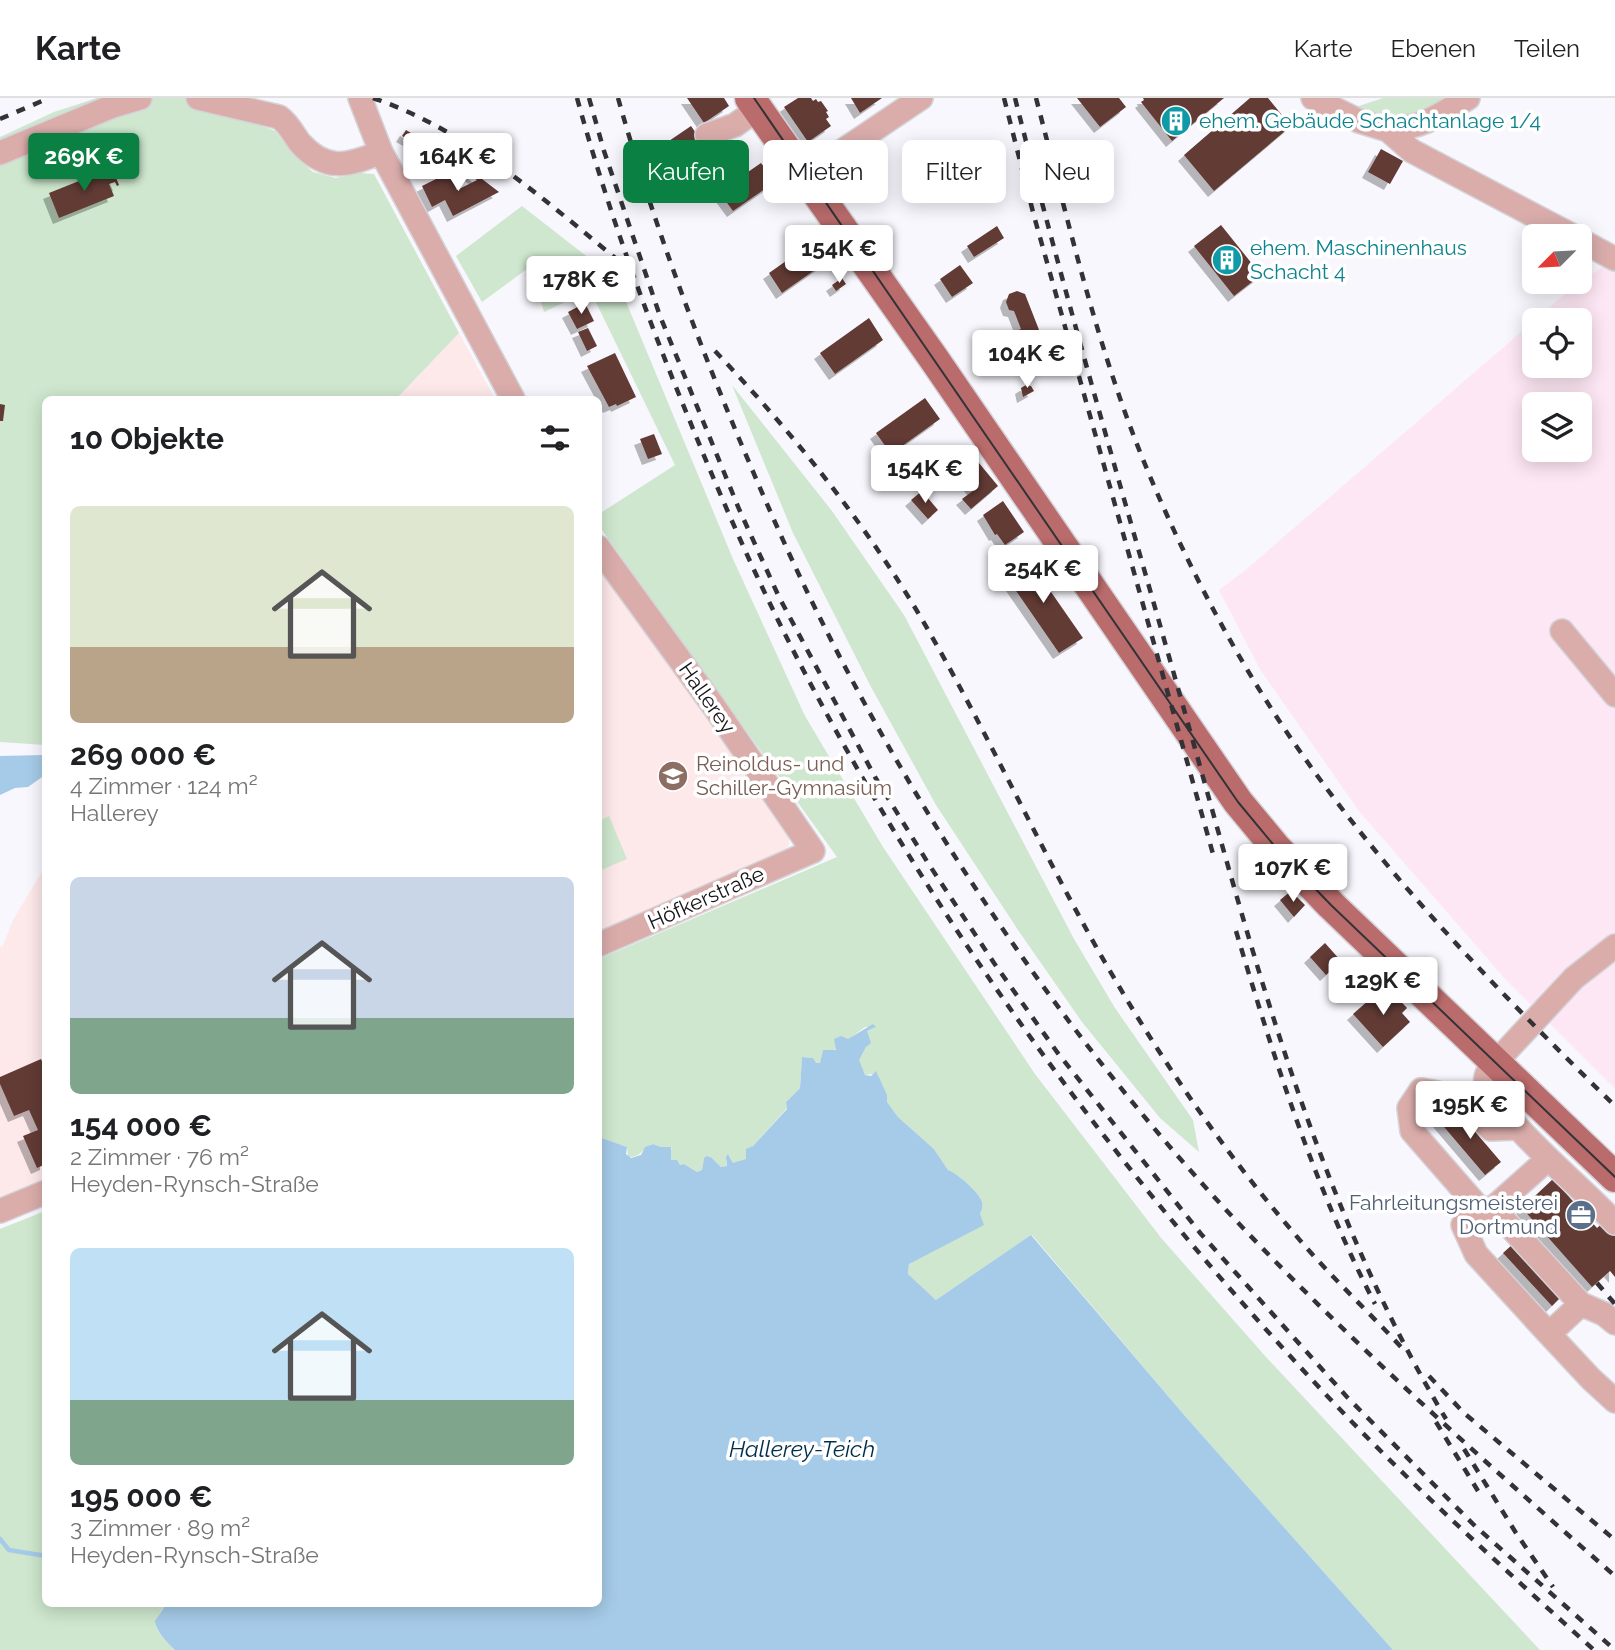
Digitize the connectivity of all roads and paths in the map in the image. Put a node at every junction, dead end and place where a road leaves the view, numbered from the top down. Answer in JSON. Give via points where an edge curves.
{"nodes":[{"id":1,"x":141,"y":98,"type":"edge"},
{"id":2,"x":198,"y":98,"type":"edge"},
{"id":3,"x":360,"y":98,"type":"edge"},
{"id":4,"x":921,"y":98,"type":"edge"},
{"id":5,"x":1313,"y":98,"type":"edge"},
{"id":6,"x":1468,"y":98,"type":"edge"},
{"id":7,"x":754,"y":104,"type":"edge"},
{"id":8,"x":1388,"y":130,"type":"junction"},
{"id":9,"x":707,"y":135,"type":"dead end"},
{"id":10,"x":780,"y":140,"type":"edge"},
{"id":11,"x":859,"y":140,"type":"edge"},
{"id":12,"x":381,"y":152,"type":"junction"},
{"id":13,"x":0,"y":153,"type":"edge"},
{"id":14,"x":824,"y":203,"type":"edge"},
{"id":15,"x":1550,"y":224,"type":"edge"},
{"id":16,"x":1592,"y":247,"type":"edge"},
{"id":17,"x":1615,"y":259,"type":"edge"},
{"id":18,"x":511,"y":396,"type":"edge"},
{"id":19,"x":602,"y":553,"type":"edge"},
{"id":20,"x":1562,"y":631,"type":"dead end"},
{"id":21,"x":1615,"y":695,"type":"edge"},
{"id":22,"x":813,"y":851,"type":"joint"},
{"id":23,"x":602,"y":943,"type":"edge"},
{"id":24,"x":1615,"y":946,"type":"edge"},
{"id":25,"x":1496,"y":1062,"type":"junction"},
{"id":26,"x":1517,"y":1128,"type":"junction"},
{"id":27,"x":1547,"y":1160,"type":"junction"},
{"id":28,"x":1615,"y":1177,"type":"edge"},
{"id":29,"x":42,"y":1194,"type":"edge"},
{"id":30,"x":1486,"y":1208,"type":"junction"},
{"id":31,"x":0,"y":1211,"type":"edge"},
{"id":32,"x":1615,"y":1223,"type":"edge"},
{"id":33,"x":1581,"y":1304,"type":"junction"},
{"id":34,"x":1615,"y":1323,"type":"edge"},
{"id":35,"x":1549,"y":1334,"type":"junction"},
{"id":36,"x":1615,"y":1401,"type":"edge"}],
"edges":[{"from":1,"to":13,"type":"street"},
{"from":2,"to":12,"type":"street","via":[[279,117],[313,156],[331,164],[359,162]]},
{"from":3,"to":12,"type":"street"},
{"from":4,"to":11,"type":"street"},
{"from":5,"to":8,"type":"street"},
{"from":6,"to":8,"type":"street","via":[[1413,128]]},
{"from":7,"to":9,"type":"street","via":[[735,125]]},
{"from":7,"to":10,"type":"main road"},
{"from":8,"to":15,"type":"street","via":[[1412,151]]},
{"from":12,"to":18,"type":"street"},
{"from":14,"to":25,"type":"main road","via":[[1238,802],[1331,905]]},
{"from":16,"to":17,"type":"street"},
{"from":19,"to":22,"type":"street","name":"Hallerey"},
{"from":20,"to":21,"type":"street"},
{"from":22,"to":23,"type":"street","name":"Höfkerstraße"},
{"from":24,"to":25,"type":"street","via":[[1574,978]]},
{"from":25,"to":26,"type":"street","via":[[1486,1073],[1486,1087]]},
{"from":25,"to":28,"type":"main road"},
{"from":26,"to":27,"type":"street"},
{"from":26,"to":30,"type":"street","via":[[1491,1129],[1466,1104],[1445,1093],[1421,1090],[1409,1108],[1412,1130]]},
{"from":27,"to":30,"type":"street"},
{"from":27,"to":32,"type":"street"},
{"from":29,"to":31,"type":"street"},
{"from":30,"to":33,"type":"street"},
{"from":30,"to":35,"type":"street","via":[[1463,1225],[1467,1238],[1476,1254]]},
{"from":33,"to":34,"type":"street"},
{"from":33,"to":35,"type":"street"},
{"from":35,"to":36,"type":"street"}]}
